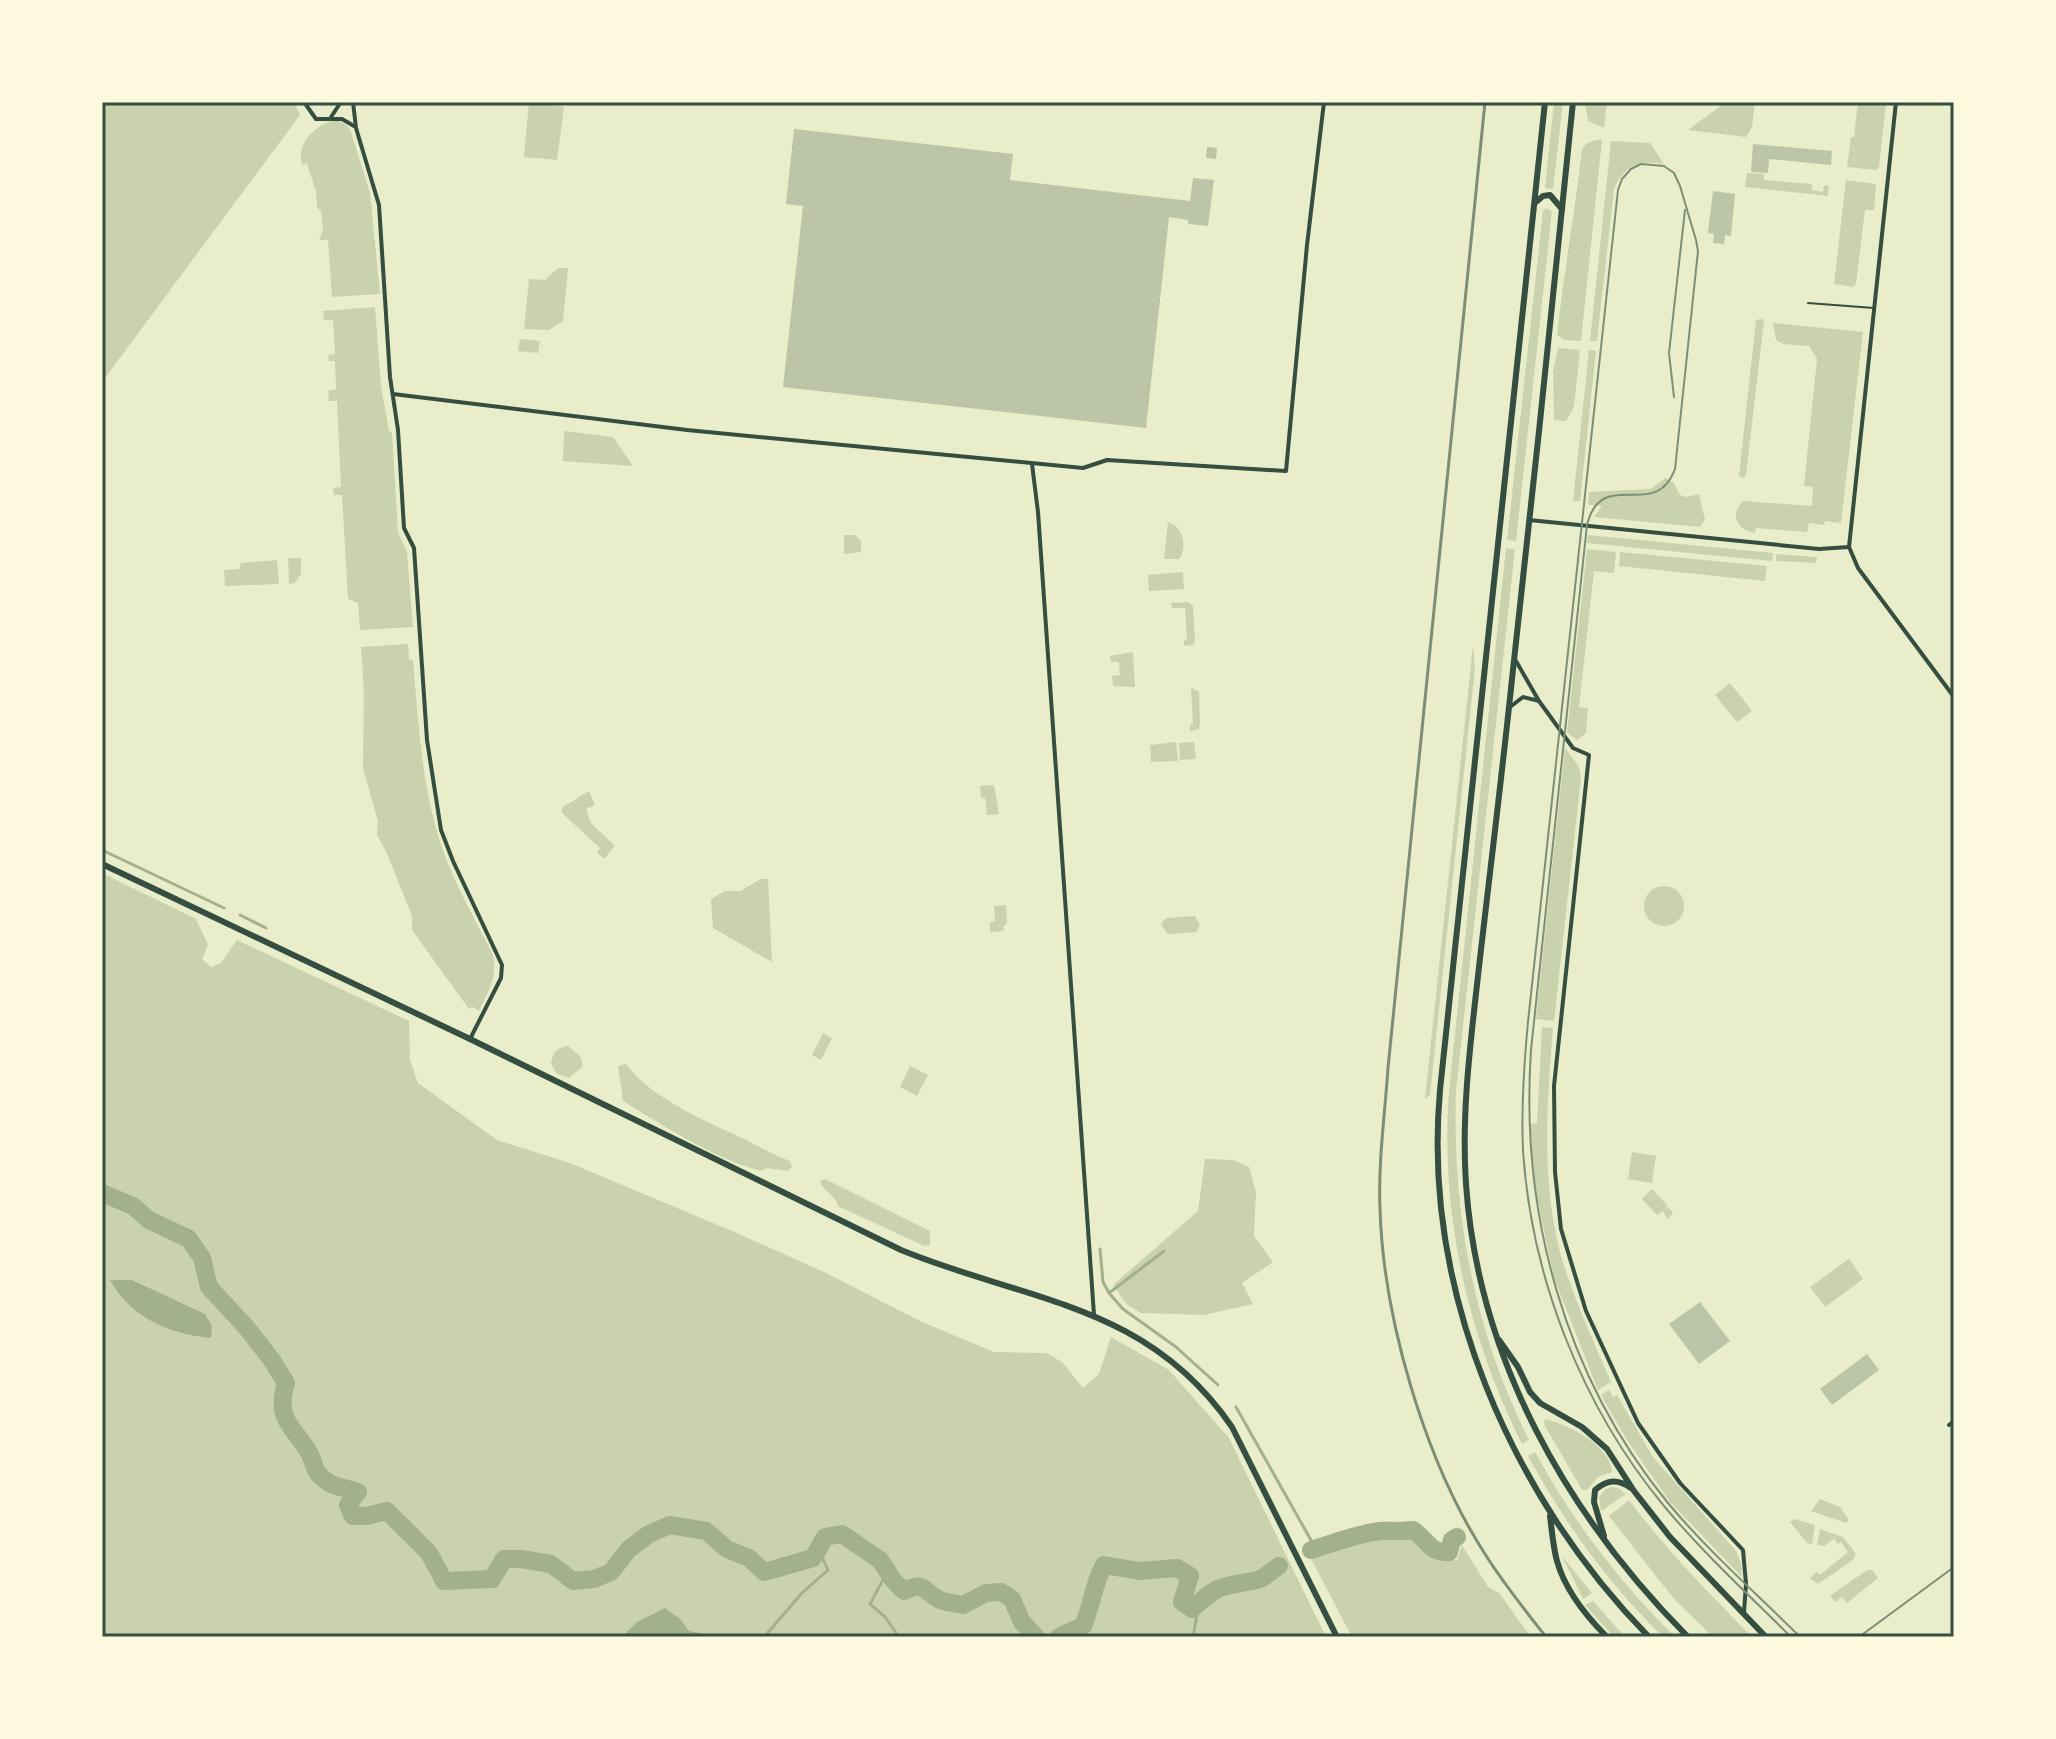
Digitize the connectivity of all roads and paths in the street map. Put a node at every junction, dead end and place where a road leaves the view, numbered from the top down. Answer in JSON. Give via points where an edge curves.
{"nodes":[{"id":1,"x":304,"y":102,"type":"edge"},
{"id":2,"x":341,"y":102,"type":"edge"},
{"id":3,"x":353,"y":102,"type":"edge"},
{"id":4,"x":1324,"y":102,"type":"edge"},
{"id":5,"x":1545,"y":102,"type":"edge"},
{"id":6,"x":1573,"y":102,"type":"edge"},
{"id":7,"x":1896,"y":102,"type":"edge"},
{"id":8,"x":331,"y":117,"type":"junction"},
{"id":9,"x":356,"y":128,"type":"junction"},
{"id":10,"x":1536,"y":202,"type":"junction"},
{"id":11,"x":1562,"y":209,"type":"junction"},
{"id":12,"x":1808,"y":303,"type":"dead end"},
{"id":13,"x":1874,"y":308,"type":"junction"},
{"id":14,"x":393,"y":394,"type":"junction"},
{"id":15,"x":1032,"y":464,"type":"junction"},
{"id":16,"x":1529,"y":520,"type":"junction"},
{"id":17,"x":1849,"y":547,"type":"junction"},
{"id":18,"x":1514,"y":658,"type":"junction"},
{"id":19,"x":1954,"y":697,"type":"edge"},
{"id":20,"x":1539,"y":701,"type":"junction"},
{"id":21,"x":1508,"y":708,"type":"junction"},
{"id":22,"x":102,"y":864,"type":"edge"},
{"id":23,"x":470,"y":1039,"type":"junction"},
{"id":24,"x":1094,"y":1315,"type":"junction"},
{"id":25,"x":1495,"y":1333,"type":"junction"},
{"id":26,"x":1634,"y":1491,"type":"junction"},
{"id":27,"x":1549,"y":1513,"type":"junction"},
{"id":28,"x":1607,"y":1545,"type":"junction"},
{"id":29,"x":1743,"y":1614,"type":"junction"},
{"id":30,"x":1337,"y":1637,"type":"edge"},
{"id":31,"x":1607,"y":1637,"type":"edge"},
{"id":32,"x":1649,"y":1637,"type":"edge"},
{"id":33,"x":1688,"y":1637,"type":"edge"},
{"id":34,"x":1766,"y":1637,"type":"edge"}],
"edges":[{"from":1,"to":8,"type":"street","via":[[316,119]]},
{"from":2,"to":8,"type":"street"},
{"from":3,"to":9,"type":"street"},
{"from":4,"to":15,"type":"street","via":[[1286,471],[1107,460],[1083,468]]},
{"from":5,"to":10,"type":"main road"},
{"from":6,"to":11,"type":"main road"},
{"from":7,"to":13,"type":"street"},
{"from":8,"to":9,"type":"street"},
{"from":9,"to":14,"type":"street","via":[[379,205]]},
{"from":10,"to":11,"type":"main road","via":[[1550,195]]},
{"from":10,"to":27,"type":"main road","via":[[1438,1152],[1444,1225],[1474,1352],[1507,1435]]},
{"from":11,"to":16,"type":"main road"},
{"from":12,"to":13,"type":"lane"},
{"from":13,"to":17,"type":"street"},
{"from":14,"to":15,"type":"street"},
{"from":14,"to":23,"type":"street","via":[[404,528],[414,548],[427,740],[441,830],[502,965],[501,978]]},
{"from":15,"to":24,"type":"street"},
{"from":16,"to":17,"type":"street","via":[[1819,549]]},
{"from":16,"to":18,"type":"main road"},
{"from":17,"to":19,"type":"street","via":[[1858,568]]},
{"from":18,"to":20,"type":"street"},
{"from":18,"to":21,"type":"main road"},
{"from":20,"to":21,"type":"street","via":[[1523,697]]},
{"from":20,"to":29,"type":"street","via":[[1573,748],[1589,755],[1554,1086],[1556,1183],[1566,1251],[1586,1311],[1638,1423],[1680,1483],[1745,1555]]},
{"from":21,"to":25,"type":"main road","via":[[1464,1122],[1469,1219]]},
{"from":22,"to":23,"type":"main road"},
{"from":23,"to":24,"type":"main road","via":[[937,1264]]},
{"from":24,"to":30,"type":"main road","via":[[1144,1341],[1214,1400]]},
{"from":25,"to":26,"type":"main road","via":[[1530,1392],[1596,1438]]},
{"from":25,"to":28,"type":"main road","via":[[1531,1423]]},
{"from":26,"to":28,"type":"main road","via":[[1614,1481],[1595,1490],[1595,1510]]},
{"from":26,"to":29,"type":"main road"},
{"from":27,"to":31,"type":"main road","via":[[1566,1584]]},
{"from":27,"to":32,"type":"main road","via":[[1596,1578]]},
{"from":28,"to":33,"type":"main road"},
{"from":29,"to":34,"type":"main road"}]}
